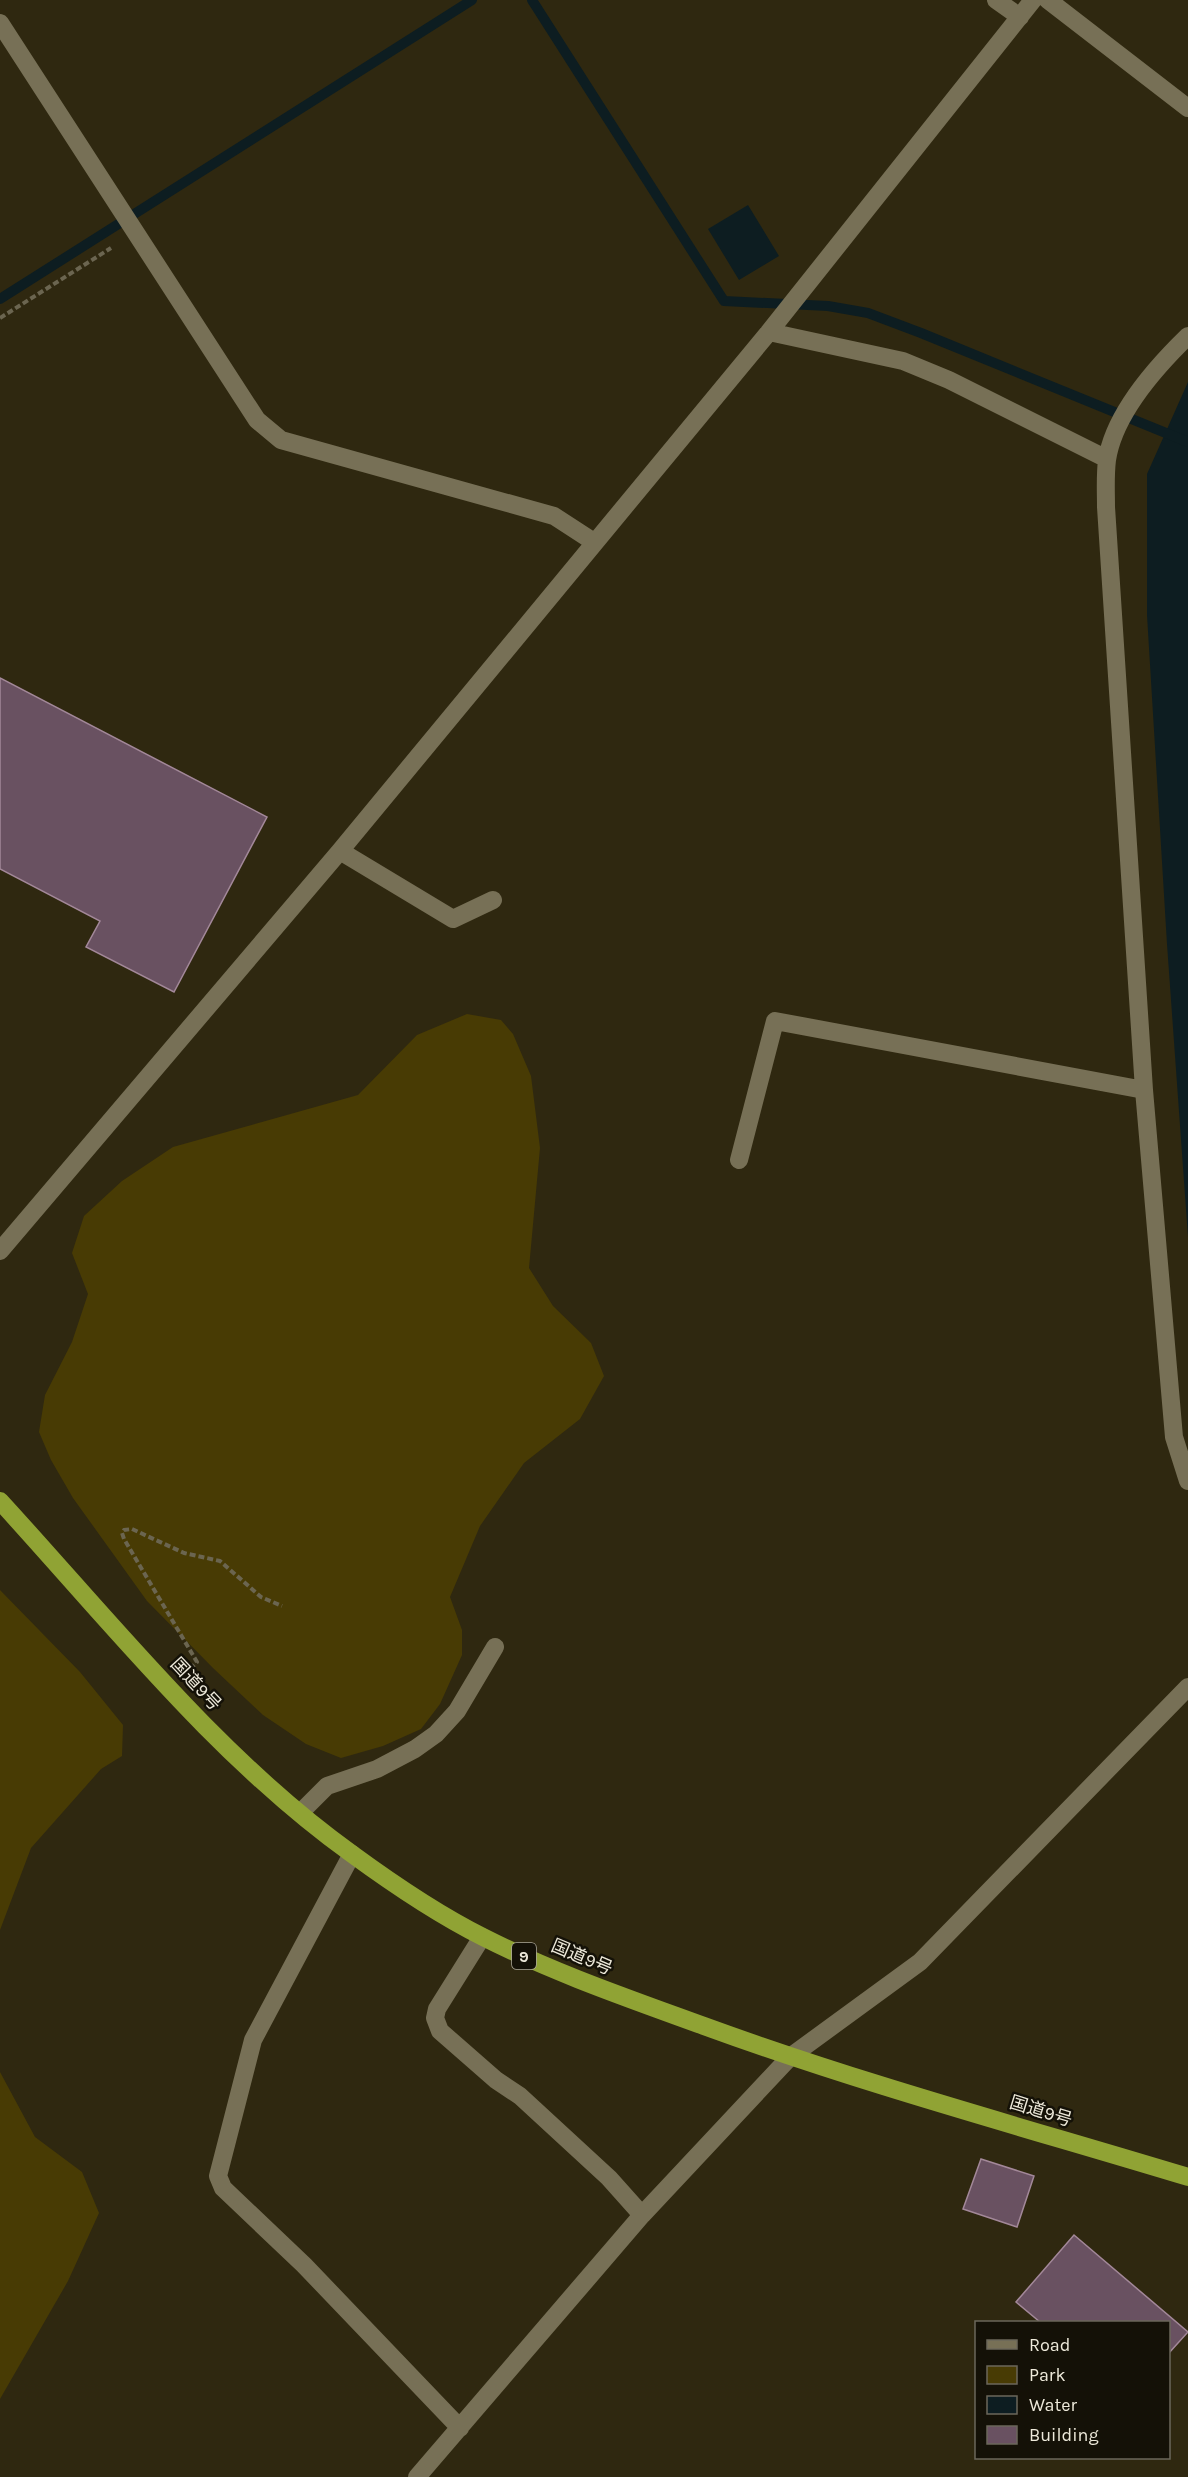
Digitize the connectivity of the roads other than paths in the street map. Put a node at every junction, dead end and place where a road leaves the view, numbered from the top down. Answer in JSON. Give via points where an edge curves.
{"nodes":[{"id":1,"x":996,"y":0,"type":"edge"},
{"id":2,"x":1033,"y":0,"type":"edge"},
{"id":3,"x":1048,"y":0,"type":"edge"},
{"id":4,"x":1020,"y":16,"type":"junction"},
{"id":5,"x":0,"y":23,"type":"edge"},
{"id":6,"x":1188,"y":108,"type":"edge"},
{"id":7,"x":769,"y":332,"type":"junction"},
{"id":8,"x":1188,"y":336,"type":"edge"},
{"id":9,"x":1107,"y":459,"type":"junction"},
{"id":10,"x":594,"y":542,"type":"junction"},
{"id":11,"x":340,"y":851,"type":"junction"},
{"id":12,"x":493,"y":900,"type":"dead end"},
{"id":13,"x":1144,"y":1090,"type":"junction"},
{"id":14,"x":739,"y":1160,"type":"dead end"},
{"id":15,"x":0,"y":1251,"type":"edge"},
{"id":16,"x":1188,"y":1481,"type":"edge"},
{"id":17,"x":0,"y":1501,"type":"edge"},
{"id":18,"x":495,"y":1647,"type":"dead end"},
{"id":19,"x":1188,"y":1687,"type":"edge"},
{"id":20,"x":300,"y":1813,"type":"junction"},
{"id":21,"x":352,"y":1854,"type":"junction"},
{"id":22,"x":482,"y":1937,"type":"junction"},
{"id":23,"x":790,"y":2057,"type":"junction"},
{"id":24,"x":1188,"y":2177,"type":"edge"},
{"id":25,"x":642,"y":2215,"type":"junction"},
{"id":26,"x":460,"y":2428,"type":"junction"},
{"id":27,"x":417,"y":2477,"type":"edge"}],
"edges":[{"from":1,"to":4,"type":"street"},
{"from":2,"to":4,"type":"street"},
{"from":3,"to":6,"type":"street"},
{"from":4,"to":7,"type":"street"},
{"from":5,"to":10,"type":"street","via":[[257,420],[281,440],[554,516]]},
{"from":7,"to":9,"type":"street","via":[[903,362],[949,380]]},
{"from":7,"to":10,"type":"street"},
{"from":8,"to":9,"type":"street","via":[[1132,400]]},
{"from":9,"to":13,"type":"street","via":[[1108,556]]},
{"from":10,"to":11,"type":"street"},
{"from":11,"to":12,"type":"street","via":[[453,919]]},
{"from":11,"to":15,"type":"street"},
{"from":13,"to":14,"type":"street","via":[[775,1021]]},
{"from":13,"to":16,"type":"street","via":[[1174,1437]]},
{"from":17,"to":20,"type":"highway","name":"国道9号","number":"9","via":[[232,1752]]},
{"from":18,"to":20,"type":"street","via":[[457,1711],[436,1734],[377,1769],[327,1786]]},
{"from":19,"to":23,"type":"street","via":[[920,1962]]},
{"from":20,"to":21,"type":"highway","name":"国道9号","number":"9"},
{"from":21,"to":22,"type":"highway","name":"国道9号","number":"9"},
{"from":21,"to":26,"type":"street","via":[[253,2040],[218,2176],[223,2188],[304,2265]]},
{"from":22,"to":23,"type":"highway","name":"国道9号","number":"9","via":[[593,1986]]},
{"from":22,"to":25,"type":"street","via":[[437,2009],[435,2018],[440,2031],[520,2096],[609,2178]]},
{"from":23,"to":24,"type":"highway","name":"国道9号","number":"9"},
{"from":23,"to":25,"type":"street"},
{"from":25,"to":26,"type":"street"},
{"from":26,"to":27,"type":"street"}]}
